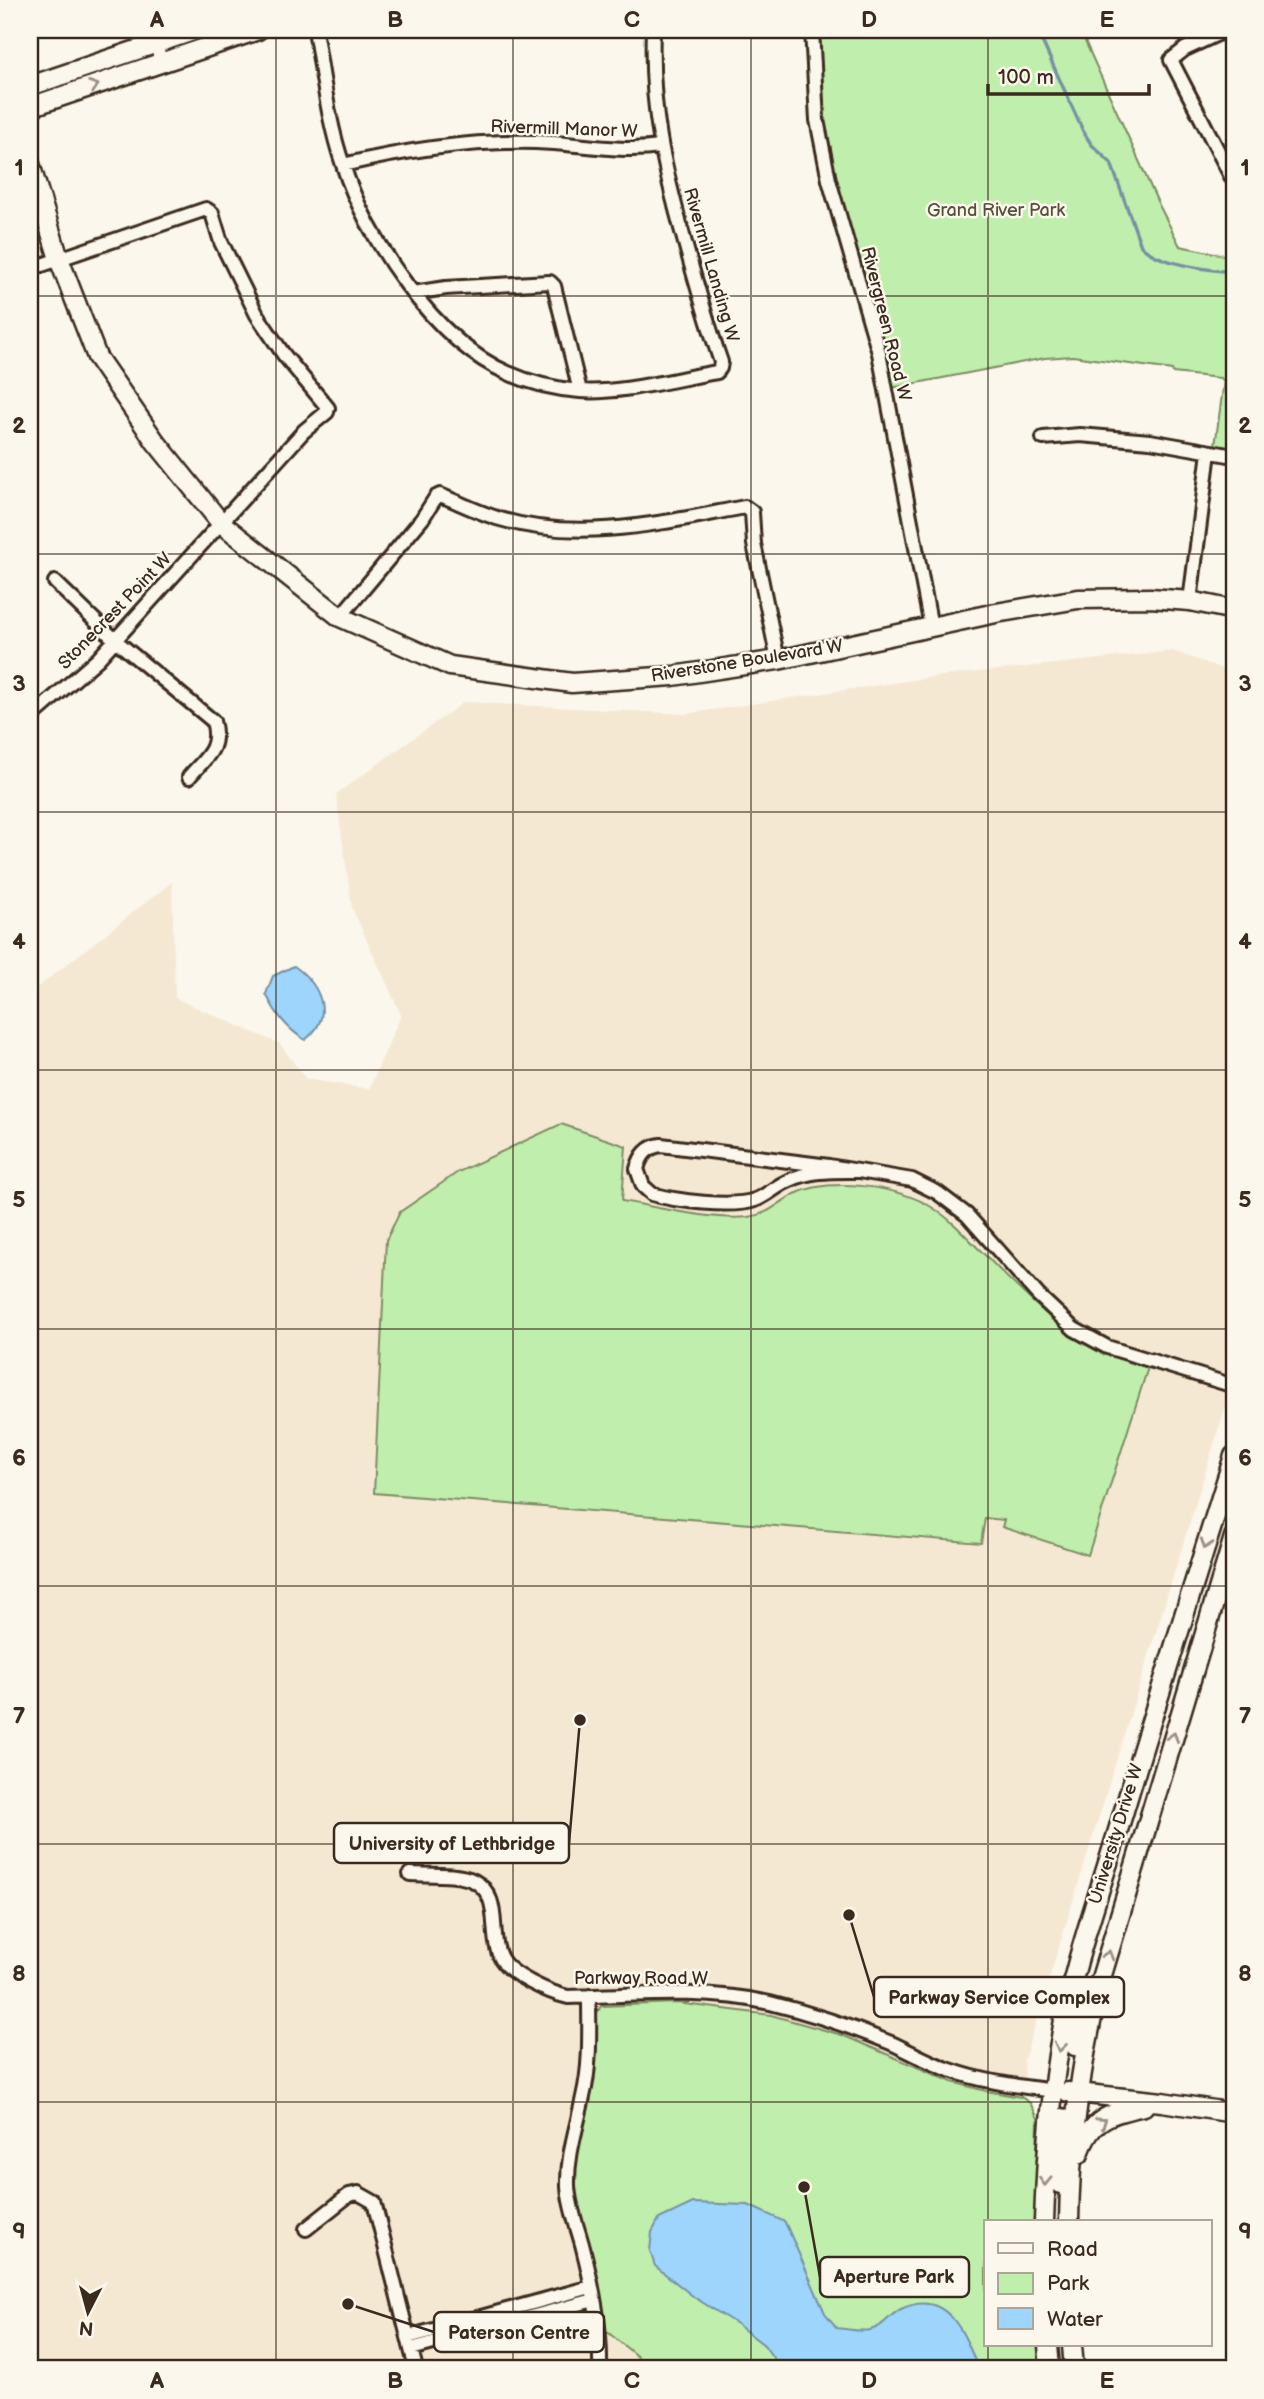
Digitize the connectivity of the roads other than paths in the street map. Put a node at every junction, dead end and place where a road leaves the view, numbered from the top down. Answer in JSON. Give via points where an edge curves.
{"nodes":[{"id":1,"x":196,"y":30,"type":"edge"},
{"id":2,"x":258,"y":30,"type":"edge"},
{"id":3,"x":315,"y":30,"type":"edge"},
{"id":4,"x":653,"y":30,"type":"edge"},
{"id":5,"x":812,"y":30,"type":"edge"},
{"id":6,"x":1226,"y":30,"type":"edge"},
{"id":7,"x":155,"y":36,"type":"edge"},
{"id":8,"x":161,"y":63,"type":"junction"},
{"id":9,"x":30,"y":86,"type":"edge"},
{"id":10,"x":30,"y":107,"type":"edge"},
{"id":11,"x":660,"y":148,"type":"junction"},
{"id":12,"x":30,"y":164,"type":"edge"},
{"id":13,"x":342,"y":165,"type":"junction"},
{"id":14,"x":1234,"y":177,"type":"edge"},
{"id":15,"x":59,"y":259,"type":"junction"},
{"id":16,"x":30,"y":269,"type":"edge"},
{"id":17,"x":413,"y":293,"type":"junction"},
{"id":18,"x":580,"y":391,"type":"junction"},
{"id":19,"x":1043,"y":438,"type":"dead end"},
{"id":20,"x":1209,"y":452,"type":"junction"},
{"id":21,"x":1234,"y":456,"type":"edge"},
{"id":22,"x":221,"y":523,"type":"junction"},
{"id":23,"x":55,"y":582,"type":"dead end"},
{"id":24,"x":1190,"y":601,"type":"junction"},
{"id":25,"x":1230,"y":610,"type":"edge"},
{"id":26,"x":340,"y":617,"type":"junction"},
{"id":27,"x":931,"y":626,"type":"junction"},
{"id":28,"x":115,"y":640,"type":"junction"},
{"id":29,"x":778,"y":660,"type":"junction"},
{"id":30,"x":30,"y":718,"type":"edge"},
{"id":31,"x":188,"y":777,"type":"dead end"},
{"id":32,"x":858,"y":1171,"type":"junction"},
{"id":33,"x":1234,"y":1386,"type":"edge"},
{"id":34,"x":1234,"y":1456,"type":"edge"},
{"id":35,"x":1234,"y":1537,"type":"edge"},
{"id":36,"x":410,"y":1874,"type":"dead end"},
{"id":37,"x":1080,"y":1956,"type":"junction"},
{"id":38,"x":589,"y":1996,"type":"junction"},
{"id":39,"x":1054,"y":2091,"type":"junction"},
{"id":40,"x":1079,"y":2094,"type":"junction"},
{"id":41,"x":1162,"y":2102,"type":"junction"},
{"id":42,"x":1234,"y":2113,"type":"edge"},
{"id":43,"x":1072,"y":2176,"type":"junction"},
{"id":44,"x":1044,"y":2220,"type":"edge"},
{"id":45,"x":1064,"y":2220,"type":"edge"},
{"id":46,"x":1069,"y":2220,"type":"edge"},
{"id":47,"x":306,"y":2229,"type":"dead end"},
{"id":48,"x":593,"y":2294,"type":"junction"},
{"id":49,"x":409,"y":2343,"type":"junction"},
{"id":50,"x":1048,"y":2346,"type":"edge"},
{"id":51,"x":1072,"y":2346,"type":"edge"},
{"id":52,"x":416,"y":2369,"type":"edge"},
{"id":53,"x":600,"y":2369,"type":"edge"},
{"id":54,"x":1049,"y":2369,"type":"edge"},
{"id":55,"x":1074,"y":2369,"type":"edge"}],
"edges":[{"from":1,"to":7,"type":"street"},
{"from":2,"to":8,"type":"street"},
{"from":3,"to":13,"type":"street","name":"Rivermill Landing W"},
{"from":4,"to":11,"type":"street","name":"Rivermill Landing W"},
{"from":5,"to":27,"type":"street","name":"Rivergreen Road W","via":[[817,120],[829,180],[879,353]]},
{"from":6,"to":14,"type":"street","via":[[1171,60]]},
{"from":7,"to":8,"type":"street"},
{"from":7,"to":9,"type":"street"},
{"from":10,"to":8,"type":"street","one_way":true},
{"from":11,"to":13,"type":"street","name":"Rivermill Manor W","via":[[635,151],[536,142],[465,144]]},
{"from":11,"to":18,"type":"street","name":"Rivermill Landing W","via":[[720,368],[609,390]]},
{"from":12,"to":15,"type":"street","name":"Riverstone Boulevard W"},
{"from":13,"to":17,"type":"street","name":"Rivermill Landing W","via":[[369,228]]},
{"from":15,"to":16,"type":"street"},
{"from":15,"to":22,"type":"street","name":"Riverstone Boulevard W","via":[[97,357],[155,441]]},
{"from":15,"to":22,"type":"street","name":"Stonecrest Point W","via":[[206,209],[212,214],[257,315],[328,408]]},
{"from":17,"to":18,"type":"street","name":"Rivermill Landing W","via":[[441,324],[487,362],[535,383]]},
{"from":17,"to":18,"type":"street","via":[[550,282]]},
{"from":19,"to":20,"type":"street","via":[[1080,435]]},
{"from":20,"to":21,"type":"street"},
{"from":20,"to":24,"type":"street"},
{"from":22,"to":26,"type":"street","name":"Riverstone Boulevard W"},
{"from":22,"to":28,"type":"street","name":"Stonecrest Point W"},
{"from":23,"to":28,"type":"street"},
{"from":24,"to":25,"type":"street","name":"Riverstone Boulevard W"},
{"from":24,"to":27,"type":"street","name":"Riverstone Boulevard W","via":[[1079,599]]},
{"from":26,"to":29,"type":"street","name":"Riverstone Boulevard W","via":[[450,666],[572,682],[673,676]]},
{"from":26,"to":29,"type":"street","via":[[440,495],[499,519],[571,531],[632,528],[745,507],[752,512],[754,544]]},
{"from":27,"to":29,"type":"street","name":"Riverstone Boulevard W"},
{"from":28,"to":30,"type":"street","name":"Stonecrest Point W"},
{"from":28,"to":31,"type":"street","via":[[213,721],[217,735],[213,749]]},
{"from":32,"to":32,"type":"street","via":[[811,1172],[784,1182],[762,1198],[729,1204],[652,1194],[637,1169],[646,1151],[661,1145]]},
{"from":32,"to":33,"type":"street","via":[[912,1180],[938,1192],[967,1215],[1074,1329],[1097,1342]]},
{"from":34,"to":37,"type":"street","name":"University Drive W","one_way":true},
{"from":40,"to":35,"type":"street","name":"University Drive W","one_way":true,"via":[[1099,1985]]},
{"from":36,"to":38,"type":"street","name":"Parkway Road W","via":[[477,1882],[488,1892],[496,1941],[509,1968],[554,1993]]},
{"from":37,"to":39,"type":"street","name":"University Drive W","one_way":true,"via":[[1061,2036]]},
{"from":37,"to":40,"type":"street","via":[[1082,1987],[1074,2055],[1074,2085]]},
{"from":38,"to":39,"type":"street","name":"Parkway Road W","via":[[698,1994],[769,2003],[852,2028],[949,2070]]},
{"from":38,"to":48,"type":"street","via":[[587,2075],[568,2169]]},
{"from":39,"to":40,"type":"street"},
{"from":39,"to":44,"type":"street","name":"University Drive W","one_way":true},
{"from":39,"to":45,"type":"street","via":[[1062,2119]]},
{"from":40,"to":41,"type":"street"},
{"from":40,"to":43,"type":"street","name":"University Drive W"},
{"from":41,"to":42,"type":"street"},
{"from":43,"to":41,"type":"street","one_way":true,"via":[[1083,2142],[1096,2124],[1121,2111]]},
{"from":43,"to":46,"type":"street","name":"University Drive W"},
{"from":47,"to":49,"type":"street","via":[[349,2195],[358,2193],[374,2202]]},
{"from":48,"to":49,"type":"street"},
{"from":48,"to":53,"type":"street"},
{"from":49,"to":52,"type":"street"},
{"from":50,"to":54,"type":"street"},
{"from":51,"to":55,"type":"street"}]}
